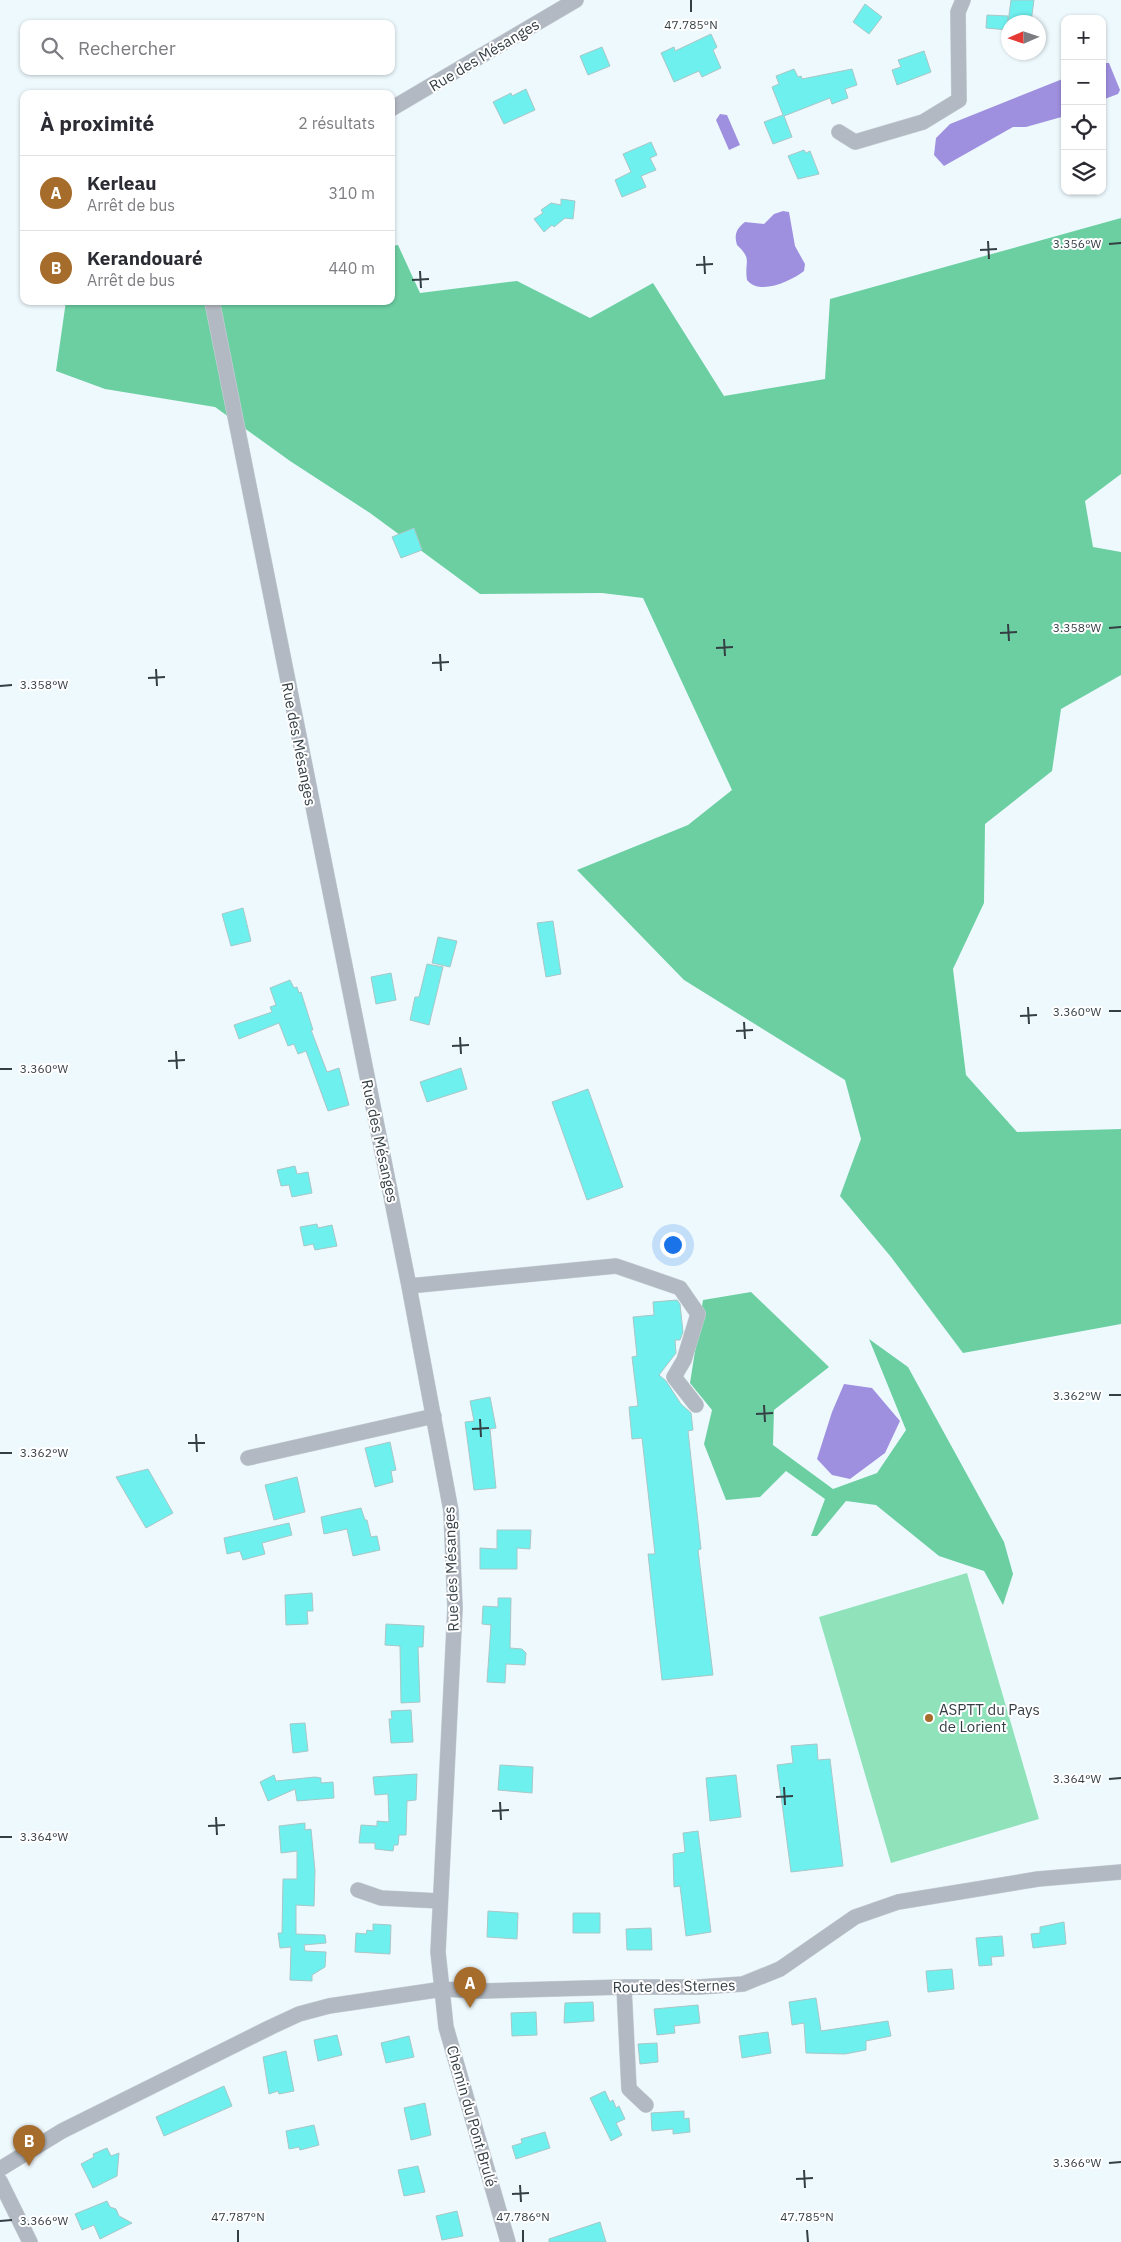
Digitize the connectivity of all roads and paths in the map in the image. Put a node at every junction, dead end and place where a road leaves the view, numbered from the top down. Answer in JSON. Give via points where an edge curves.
{"nodes":[{"id":1,"x":576,"y":0,"type":"edge"},
{"id":2,"x":960,"y":6,"type":"edge"},
{"id":3,"x":395,"y":107,"type":"edge"},
{"id":4,"x":839,"y":132,"type":"dead end"},
{"id":5,"x":213,"y":305,"type":"edge"},
{"id":6,"x":409,"y":1286,"type":"junction"},
{"id":7,"x":696,"y":1405,"type":"dead end"},
{"id":8,"x":434,"y":1416,"type":"junction"},
{"id":9,"x":248,"y":1458,"type":"dead end"},
{"id":10,"x":1121,"y":1872,"type":"edge"},
{"id":11,"x":358,"y":1890,"type":"dead end"},
{"id":12,"x":440,"y":1901,"type":"junction"},
{"id":13,"x":624,"y":1987,"type":"junction"},
{"id":14,"x":443,"y":1989,"type":"junction"},
{"id":15,"x":646,"y":2105,"type":"dead end"},
{"id":16,"x":0,"y":2149,"type":"edge"},
{"id":17,"x":4,"y":2166,"type":"edge"},
{"id":18,"x":0,"y":2181,"type":"edge"},
{"id":19,"x":30,"y":2242,"type":"edge"},
{"id":20,"x":508,"y":2242,"type":"edge"}],
"edges":[{"from":1,"to":3,"type":"street","name":"Rue des Mésanges"},
{"from":2,"to":4,"type":"street","via":[[959,100],[923,122],[855,142]]},
{"from":5,"to":6,"type":"street","name":"Rue des Mésanges"},
{"from":6,"to":7,"type":"street","via":[[616,1266],[680,1288],[698,1314],[684,1360],[674,1377]]},
{"from":6,"to":8,"type":"street","name":"Rue des Mésanges"},
{"from":8,"to":9,"type":"street"},
{"from":8,"to":12,"type":"street","name":"Rue des Mésanges","via":[[451,1511],[455,1608]]},
{"from":10,"to":13,"type":"street","name":"Route des Sternes","via":[[1038,1879],[898,1902],[855,1917],[780,1969],[743,1984],[699,1988]]},
{"from":11,"to":12,"type":"street","via":[[381,1898]]},
{"from":12,"to":14,"type":"street","name":"Rue des Mésanges","via":[[438,1952]]},
{"from":13,"to":14,"type":"street","name":"Route des Sternes"},
{"from":13,"to":15,"type":"street","via":[[629,2089]]},
{"from":14,"to":17,"type":"street","name":"Route des Sternes","via":[[363,1999],[300,2014],[62,2131]]},
{"from":14,"to":20,"type":"street","name":"Chemin du Pont Brulé","via":[[446,2027]]},
{"from":16,"to":17,"type":"street"},
{"from":18,"to":19,"type":"street"}]}
